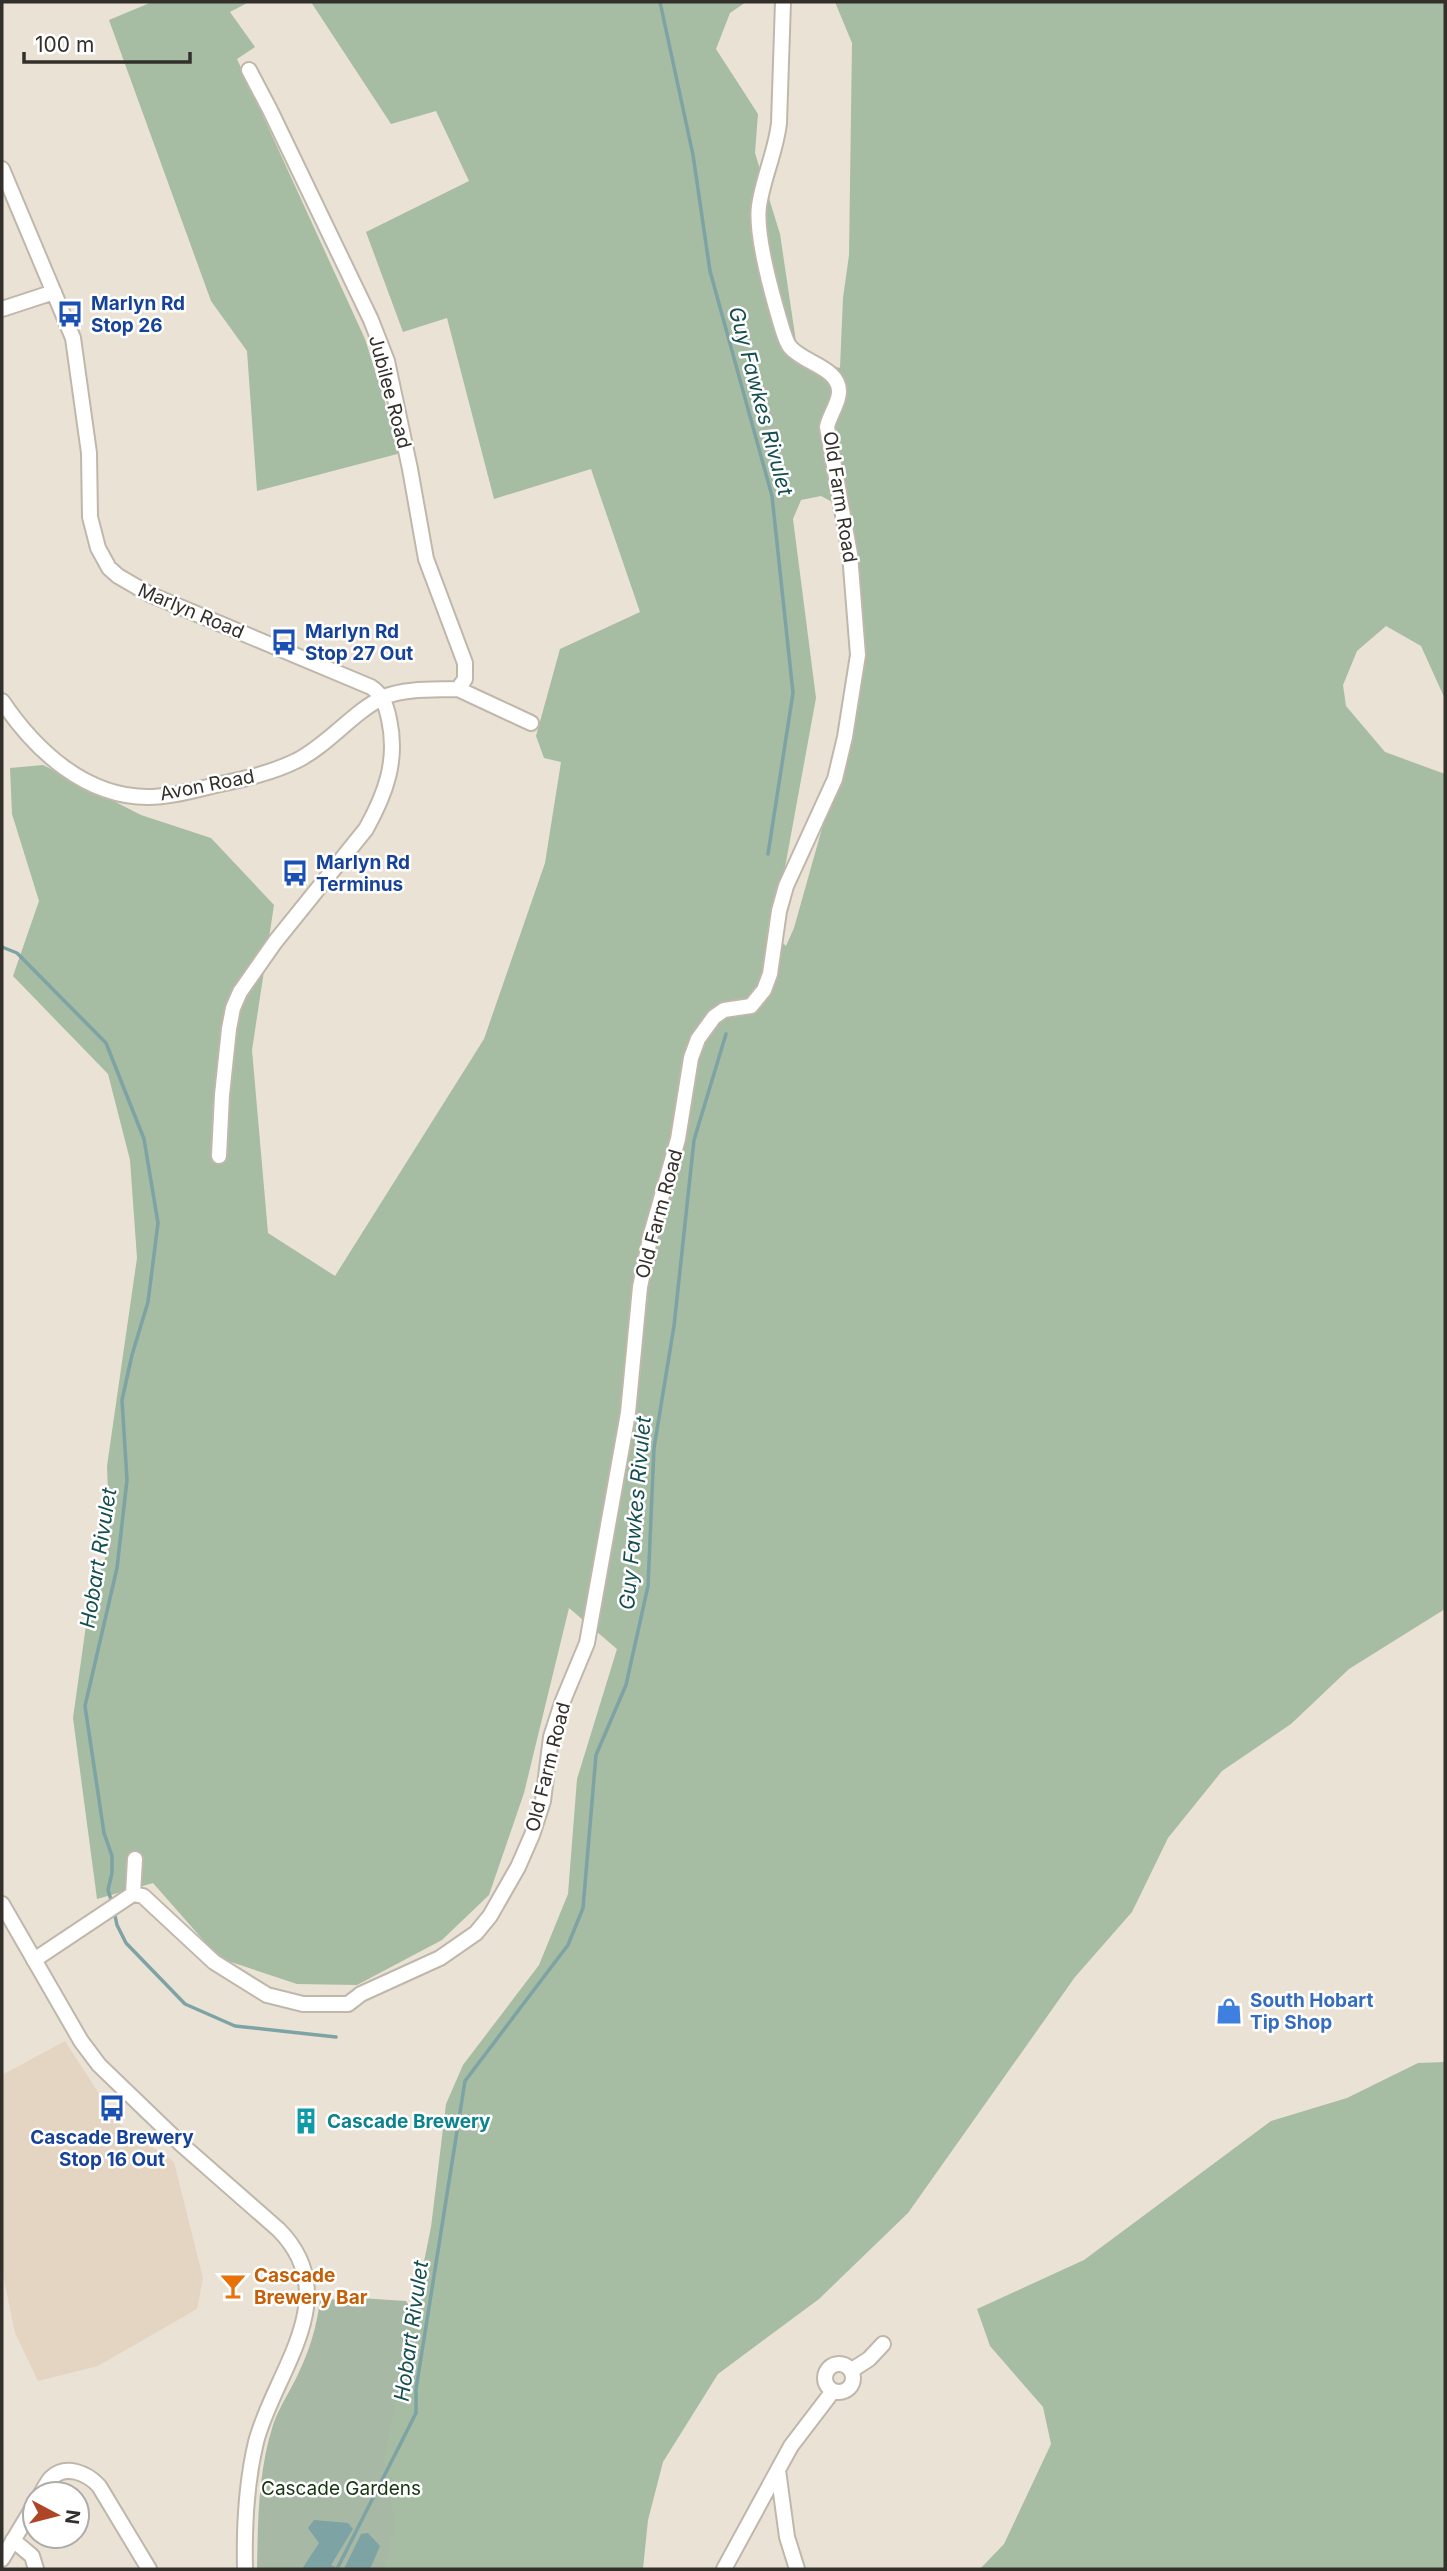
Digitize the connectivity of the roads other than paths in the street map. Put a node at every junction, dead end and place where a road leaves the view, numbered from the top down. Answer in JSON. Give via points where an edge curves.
{"nodes":[{"id":1,"x":783,"y":2,"type":"edge"},
{"id":2,"x":249,"y":71,"type":"dead end"},
{"id":3,"x":2,"y":169,"type":"edge"},
{"id":4,"x":54,"y":292,"type":"junction"},
{"id":5,"x":2,"y":309,"type":"edge"},
{"id":6,"x":458,"y":689,"type":"junction"},
{"id":7,"x":383,"y":698,"type":"junction"},
{"id":8,"x":2,"y":701,"type":"edge"},
{"id":9,"x":531,"y":723,"type":"dead end"},
{"id":10,"x":219,"y":1156,"type":"dead end"},
{"id":11,"x":135,"y":1859,"type":"dead end"},
{"id":12,"x":132,"y":1894,"type":"junction"},
{"id":13,"x":2,"y":1904,"type":"edge"},
{"id":14,"x":34,"y":1960,"type":"junction"},
{"id":15,"x":883,"y":2344,"type":"dead end"},
{"id":16,"x":852,"y":2370,"type":"junction"},
{"id":17,"x":833,"y":2390,"type":"junction"},
{"id":18,"x":778,"y":2470,"type":"junction"},
{"id":19,"x":50,"y":2480,"type":"edge"},
{"id":20,"x":21,"y":2527,"type":"edge"},
{"id":21,"x":13,"y":2540,"type":"junction"},
{"id":22,"x":2,"y":2558,"type":"edge"},
{"id":23,"x":36,"y":2569,"type":"edge"},
{"id":24,"x":149,"y":2569,"type":"edge"},
{"id":25,"x":245,"y":2569,"type":"edge"},
{"id":26,"x":724,"y":2569,"type":"edge"},
{"id":27,"x":797,"y":2569,"type":"edge"}],
"edges":[{"from":1,"to":12,"type":"street","name":"Old Farm Road","via":[[779,123],[759,221],[787,341],[800,356],[834,376],[838,384],[827,427],[850,554],[858,655],[835,779],[786,886],[771,974],[751,1006],[724,1010],[713,1017],[691,1058],[678,1139],[639,1287],[628,1413],[587,1643],[556,1720],[543,1801],[518,1867],[476,1933],[440,1958],[348,2004],[303,2004],[257,1990],[214,1962],[143,1896]]},
{"from":2,"to":6,"type":"street","name":"Jubilee Road","via":[[387,361],[426,559],[466,663],[465,679]]},
{"from":3,"to":4,"type":"street","name":"Marlyn Road"},
{"from":4,"to":5,"type":"street"},
{"from":4,"to":7,"type":"street","name":"Marlyn Road","via":[[76,349],[89,453],[90,517],[109,568],[141,590],[371,687]]},
{"from":6,"to":7,"type":"street"},
{"from":6,"to":9,"type":"street"},
{"from":7,"to":8,"type":"street","name":"Avon Road","via":[[283,768],[149,797],[102,788],[69,771],[26,735]]},
{"from":7,"to":10,"type":"street","via":[[393,755],[377,809],[366,829],[262,958],[233,1008]]},
{"from":11,"to":12,"type":"street"},
{"from":12,"to":14,"type":"street"},
{"from":13,"to":14,"type":"street"},
{"from":14,"to":25,"type":"street","via":[[99,2065],[279,2231],[302,2265],[306,2291],[303,2326],[262,2423],[252,2461]]},
{"from":15,"to":16,"type":"street"},
{"from":16,"to":17,"type":"street","via":[[850,2388]]},
{"from":16,"to":17,"type":"street","via":[[844,2364],[830,2367],[825,2379]]},
{"from":17,"to":18,"type":"street"},
{"from":18,"to":26,"type":"street"},
{"from":18,"to":27,"type":"street","via":[[787,2537]]},
{"from":19,"to":24,"type":"street","via":[[72,2471],[90,2477]]},
{"from":20,"to":21,"type":"street"},
{"from":21,"to":22,"type":"street"},
{"from":21,"to":23,"type":"street","via":[[32,2556]]}]}
